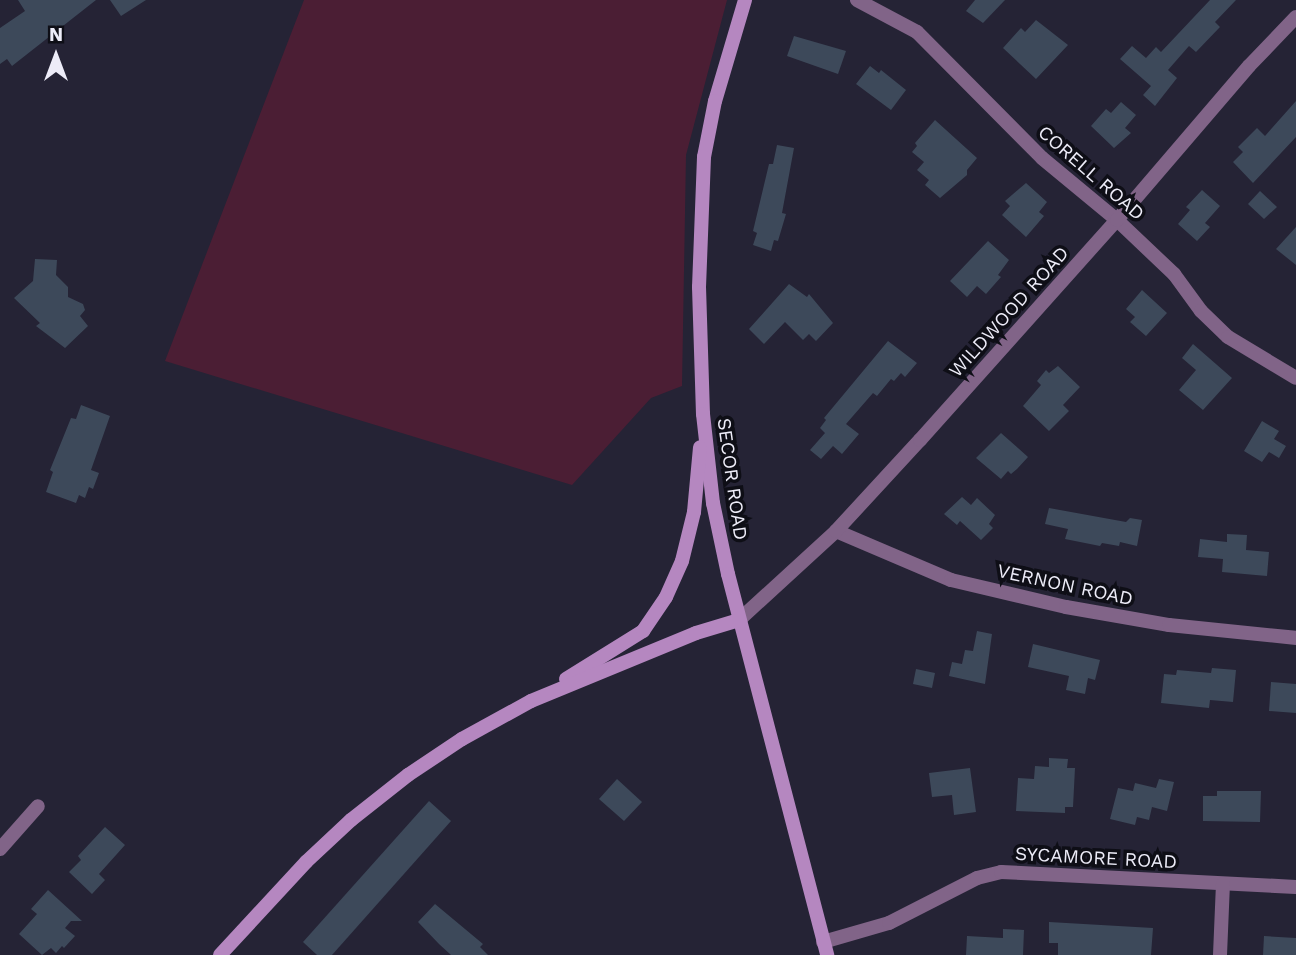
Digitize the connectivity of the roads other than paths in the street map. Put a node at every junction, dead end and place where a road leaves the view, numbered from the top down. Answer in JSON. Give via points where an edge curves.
{"nodes":[{"id":1,"x":745,"y":0,"type":"edge"},
{"id":2,"x":857,"y":0,"type":"edge"},
{"id":3,"x":1296,"y":17,"type":"edge"},
{"id":4,"x":1117,"y":220,"type":"junction"},
{"id":5,"x":1296,"y":378,"type":"edge"},
{"id":6,"x":703,"y":414,"type":"junction"},
{"id":7,"x":835,"y":531,"type":"junction"},
{"id":8,"x":739,"y":620,"type":"junction"},
{"id":9,"x":1296,"y":638,"type":"edge"},
{"id":10,"x":531,"y":701,"type":"junction"},
{"id":11,"x":38,"y":806,"type":"dead end"},
{"id":12,"x":0,"y":849,"type":"edge"},
{"id":13,"x":1223,"y":884,"type":"junction"},
{"id":14,"x":1296,"y":887,"type":"edge"},
{"id":15,"x":823,"y":951,"type":"edge"},
{"id":16,"x":220,"y":955,"type":"edge"},
{"id":17,"x":1220,"y":955,"type":"edge"}],
"edges":[{"from":1,"to":6,"type":"main road","name":"SECOR ROAD","via":[[715,101],[704,157],[699,287]]},
{"from":2,"to":4,"type":"street","name":"CORELL ROAD","via":[[917,32],[1042,158]]},
{"from":3,"to":4,"type":"street","name":"WILDWOOD ROAD"},
{"from":4,"to":5,"type":"street","name":"CORELL ROAD","via":[[1174,274],[1201,311],[1228,337]]},
{"from":4,"to":7,"type":"street","name":"WILDWOOD ROAD"},
{"from":6,"to":8,"type":"main road","name":"SECOR ROAD","via":[[713,503]]},
{"from":6,"to":10,"type":"main road","via":[[694,512],[666,597],[643,631]]},
{"from":7,"to":8,"type":"street","name":"WILDWOOD ROAD"},
{"from":7,"to":9,"type":"street","name":"VERNON ROAD","via":[[951,580],[1169,625]]},
{"from":8,"to":10,"type":"main road"},
{"from":8,"to":15,"type":"main road","name":"SECOR ROAD"},
{"from":10,"to":16,"type":"main road","via":[[428,761],[351,820]]},
{"from":11,"to":12,"type":"street"},
{"from":13,"to":14,"type":"street","name":"SYCAMORE ROAD"},
{"from":13,"to":15,"type":"street","name":"SYCAMORE ROAD","via":[[1001,873],[977,878]]},
{"from":13,"to":17,"type":"street"}]}
